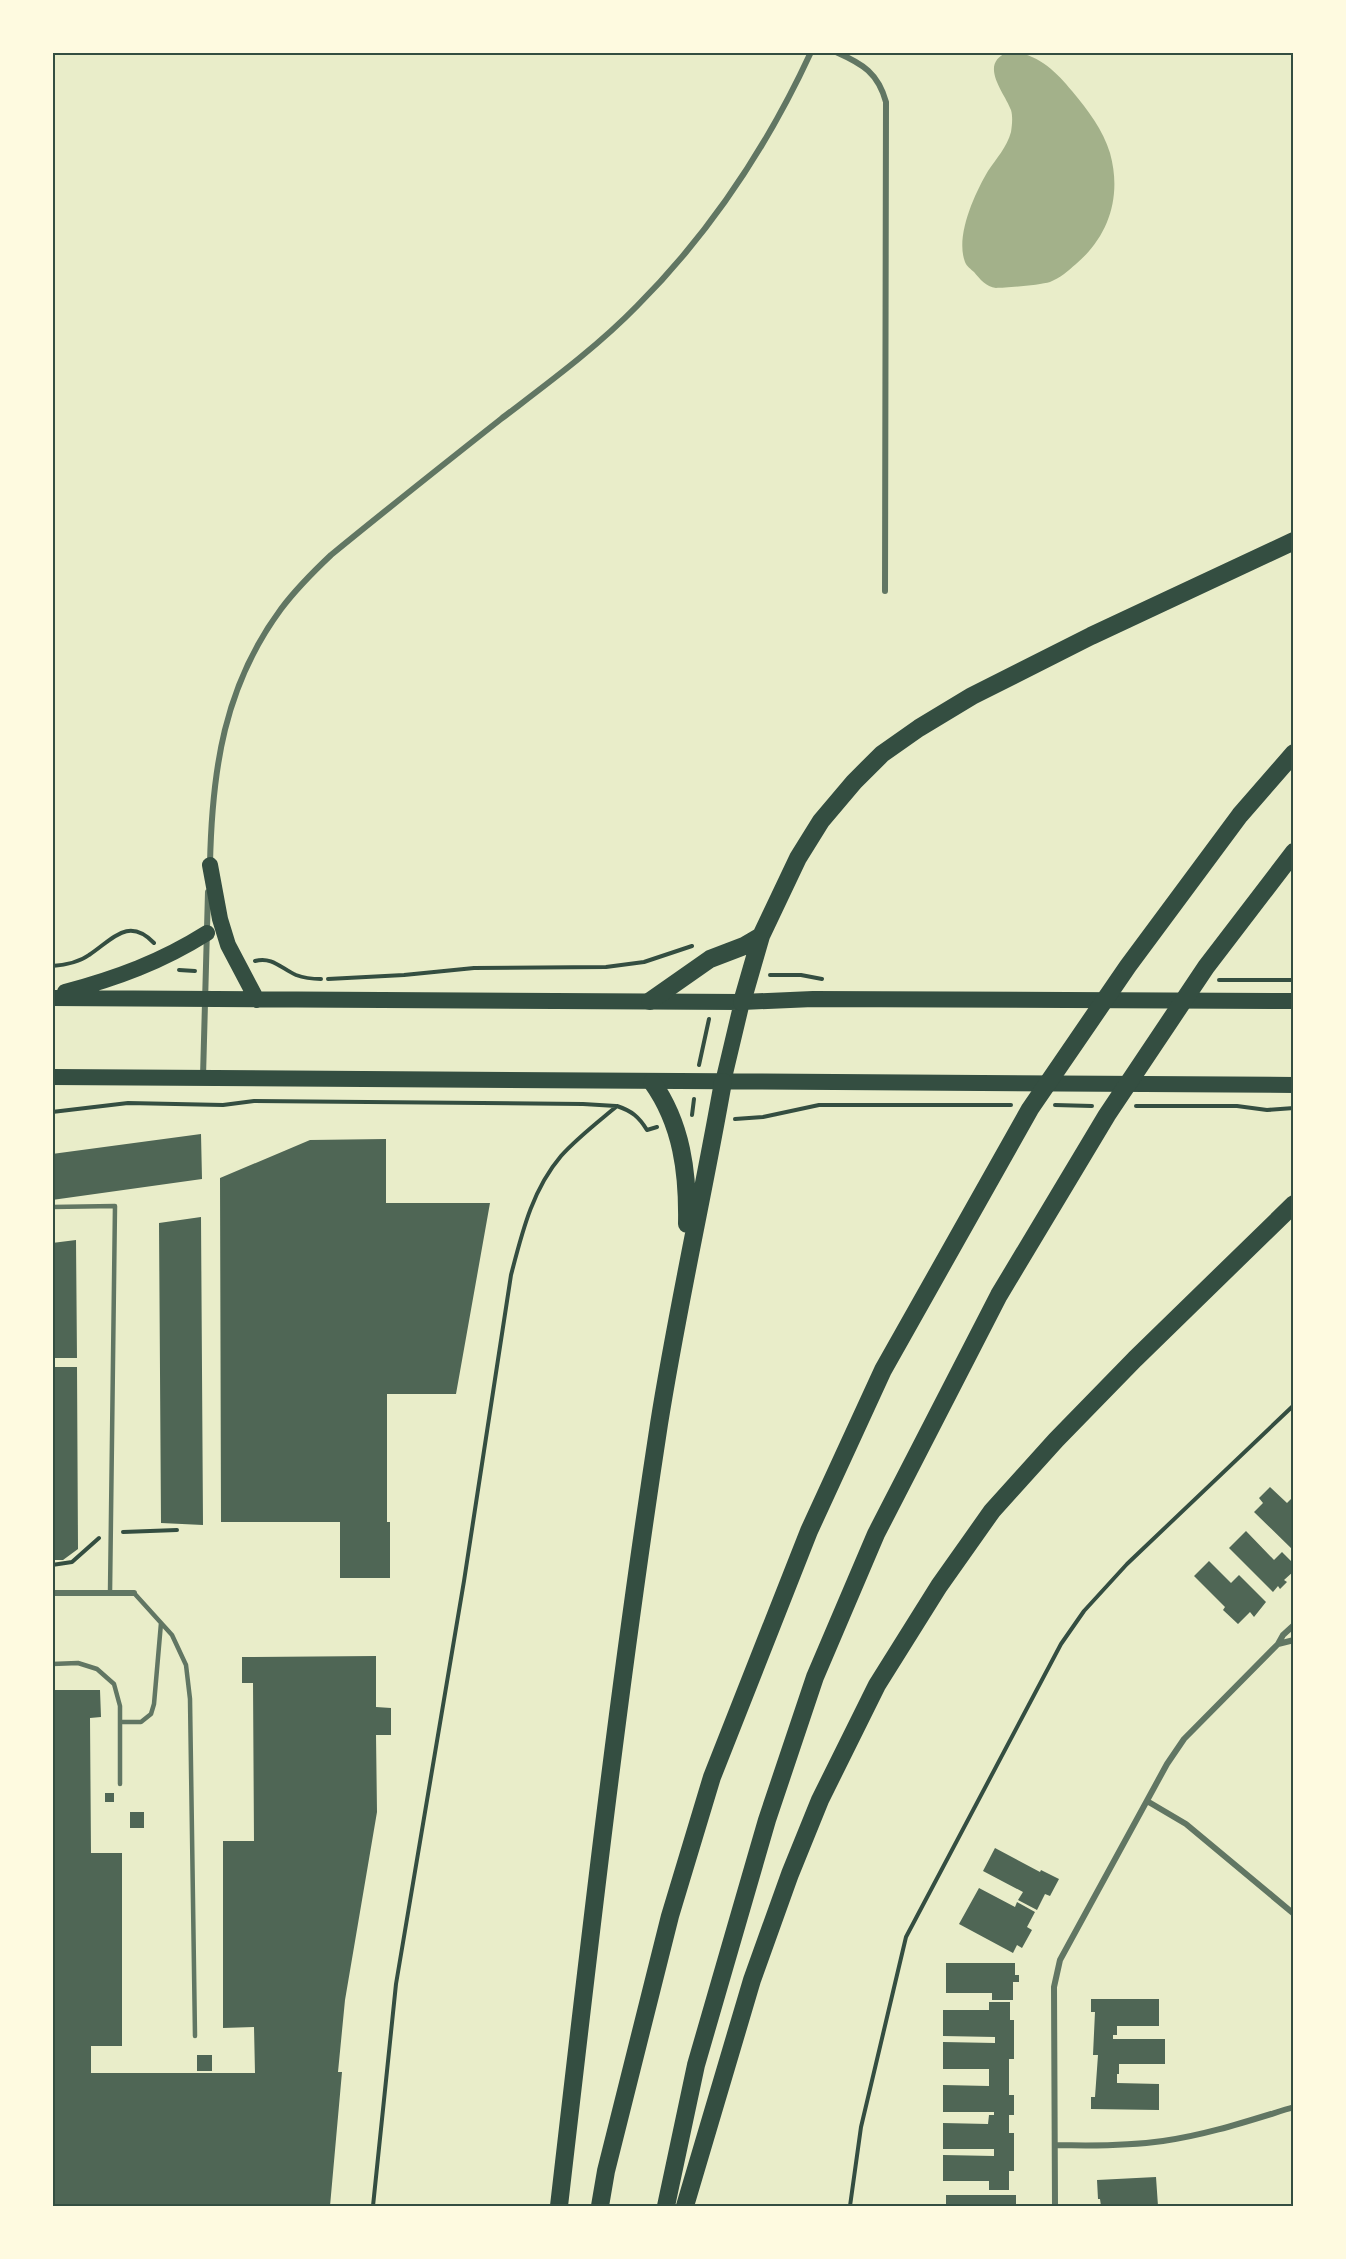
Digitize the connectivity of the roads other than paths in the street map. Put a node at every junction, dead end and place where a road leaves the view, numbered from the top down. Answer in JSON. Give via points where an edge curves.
{"nodes":[{"id":1,"x":811,"y":52,"type":"edge"},
{"id":2,"x":836,"y":52,"type":"edge"},
{"id":3,"x":1293,"y":541,"type":"edge"},
{"id":4,"x":885,"y":591,"type":"dead end"},
{"id":5,"x":1293,"y":753,"type":"edge"},
{"id":6,"x":1293,"y":852,"type":"edge"},
{"id":7,"x":210,"y":865,"type":"junction"},
{"id":8,"x":207,"y":933,"type":"junction"},
{"id":9,"x":761,"y":936,"type":"junction"},
{"id":10,"x":52,"y":996,"type":"edge"},
{"id":11,"x":205,"y":998,"type":"junction"},
{"id":12,"x":257,"y":1000,"type":"junction"},
{"id":13,"x":650,"y":1000,"type":"junction"},
{"id":14,"x":1273,"y":1001,"type":"junction"},
{"id":15,"x":1293,"y":1001,"type":"edge"},
{"id":16,"x":742,"y":1002,"type":"junction"},
{"id":17,"x":1293,"y":1011,"type":"edge"},
{"id":18,"x":52,"y":1077,"type":"edge"},
{"id":19,"x":202,"y":1077,"type":"junction"},
{"id":20,"x":652,"y":1082,"type":"junction"},
{"id":21,"x":723,"y":1082,"type":"junction"},
{"id":22,"x":1293,"y":1085,"type":"edge"},
{"id":23,"x":1293,"y":1204,"type":"edge"},
{"id":24,"x":52,"y":1208,"type":"edge"},
{"id":25,"x":686,"y":1274,"type":"junction"},
{"id":26,"x":52,"y":1593,"type":"edge"},
{"id":27,"x":110,"y":1593,"type":"junction"},
{"id":28,"x":134,"y":1593,"type":"joint"},
{"id":29,"x":161,"y":1623,"type":"junction"},
{"id":30,"x":1293,"y":1625,"type":"edge"},
{"id":31,"x":1293,"y":1640,"type":"edge"},
{"id":32,"x":1278,"y":1644,"type":"junction"},
{"id":33,"x":52,"y":1664,"type":"edge"},
{"id":34,"x":120,"y":1722,"type":"junction"},
{"id":35,"x":120,"y":1784,"type":"dead end"},
{"id":36,"x":1147,"y":1801,"type":"junction"},
{"id":37,"x":1293,"y":1914,"type":"edge"},
{"id":38,"x":195,"y":2036,"type":"dead end"},
{"id":39,"x":1293,"y":2107,"type":"edge"},
{"id":40,"x":1056,"y":2145,"type":"junction"},
{"id":41,"x":559,"y":2206,"type":"edge"},
{"id":42,"x":600,"y":2206,"type":"edge"},
{"id":43,"x":666,"y":2206,"type":"edge"},
{"id":44,"x":685,"y":2206,"type":"edge"},
{"id":45,"x":1055,"y":2206,"type":"edge"}],
"edges":[{"from":1,"to":7,"type":"street","via":[[774,125],[722,205],[645,299],[601,340],[331,555],[281,609],[244,669],[222,734]]},
{"from":2,"to":4,"type":"street","via":[[875,76],[886,102]]},
{"from":3,"to":9,"type":"highway","via":[[972,696],[882,754],[821,821]]},
{"from":5,"to":42,"type":"highway","via":[[1240,815],[1128,966],[883,1370],[809,1531],[716,1767],[670,1916]]},
{"from":6,"to":43,"type":"highway","via":[[1101,1110],[999,1295],[876,1534],[815,1677],[767,1820],[699,2054]]},
{"from":7,"to":8,"type":"street"},
{"from":7,"to":12,"type":"highway","via":[[228,945]]},
{"from":8,"to":10,"type":"highway","via":[[166,957],[107,981]]},
{"from":8,"to":11,"type":"street"},
{"from":9,"to":13,"type":"highway","via":[[710,959]]},
{"from":9,"to":16,"type":"highway"},
{"from":10,"to":11,"type":"highway"},
{"from":11,"to":12,"type":"highway"},
{"from":11,"to":19,"type":"street"},
{"from":12,"to":13,"type":"highway"},
{"from":13,"to":16,"type":"highway"},
{"from":14,"to":15,"type":"highway"},
{"from":14,"to":16,"type":"highway"},
{"from":14,"to":17,"type":"highway"},
{"from":16,"to":21,"type":"highway"},
{"from":18,"to":19,"type":"highway"},
{"from":19,"to":20,"type":"highway"},
{"from":20,"to":21,"type":"highway"},
{"from":20,"to":25,"type":"highway","via":[[674,1121],[681,1144],[687,1203]]},
{"from":21,"to":22,"type":"highway"},
{"from":21,"to":25,"type":"highway"},
{"from":23,"to":44,"type":"highway","via":[[1135,1359],[992,1511],[883,1675],[820,1800],[790,1874],[752,1980]]},
{"from":24,"to":27,"type":"lane","via":[[115,1206]]},
{"from":25,"to":41,"type":"highway","via":[[659,1422],[618,1711]]},
{"from":26,"to":27,"type":"street"},
{"from":27,"to":28,"type":"street"},
{"from":28,"to":29,"type":"lane"},
{"from":29,"to":34,"type":"lane","via":[[151,1714],[141,1722]]},
{"from":29,"to":38,"type":"lane","via":[[172,1635],[186,1665],[190,1699]]},
{"from":30,"to":32,"type":"street"},
{"from":31,"to":32,"type":"street"},
{"from":32,"to":36,"type":"street","via":[[1184,1739]]},
{"from":33,"to":34,"type":"lane","via":[[78,1663],[97,1669],[114,1684]]},
{"from":34,"to":35,"type":"lane"},
{"from":36,"to":37,"type":"street","via":[[1186,1824]]},
{"from":36,"to":40,"type":"street","via":[[1060,1960],[1054,1987]]},
{"from":39,"to":40,"type":"street","via":[[1218,2130],[1164,2141],[1111,2146]]},
{"from":40,"to":45,"type":"street"}]}
